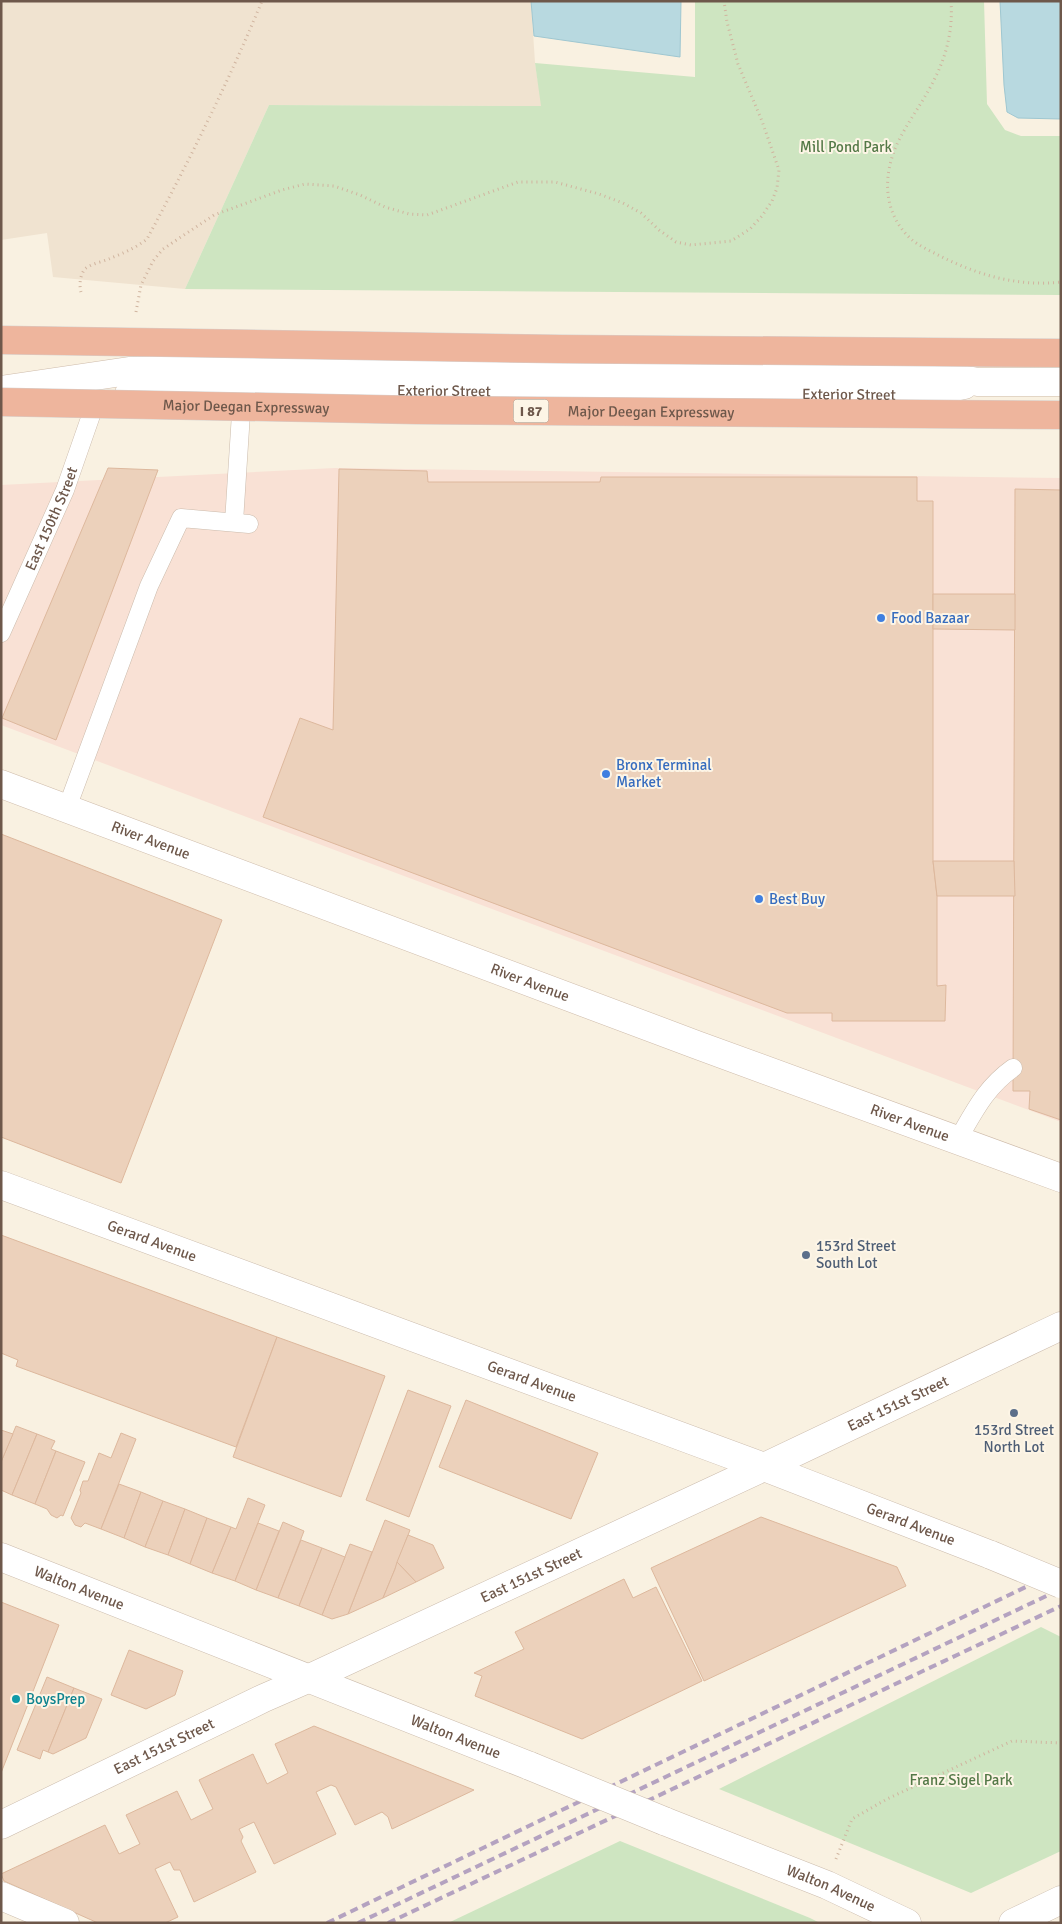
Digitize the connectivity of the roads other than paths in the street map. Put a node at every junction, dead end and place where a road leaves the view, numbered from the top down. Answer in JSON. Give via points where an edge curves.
{"nodes":[{"id":1,"x":1,"y":340,"type":"edge"},
{"id":2,"x":1061,"y":353,"type":"edge"},
{"id":3,"x":242,"y":378,"type":"junction"},
{"id":4,"x":1061,"y":382,"type":"edge"},
{"id":5,"x":1,"y":390,"type":"edge"},
{"id":6,"x":96,"y":401,"type":"junction"},
{"id":7,"x":1,"y":402,"type":"edge"},
{"id":8,"x":1061,"y":415,"type":"edge"},
{"id":9,"x":1,"y":416,"type":"edge"},
{"id":10,"x":1,"y":633,"type":"edge"},
{"id":11,"x":1,"y":784,"type":"edge"},
{"id":12,"x":67,"y":808,"type":"junction"},
{"id":13,"x":1013,"y":1068,"type":"dead end"},
{"id":14,"x":957,"y":1141,"type":"junction"},
{"id":15,"x":1061,"y":1178,"type":"edge"},
{"id":16,"x":1,"y":1185,"type":"edge"},
{"id":17,"x":1061,"y":1326,"type":"edge"},
{"id":18,"x":764,"y":1467,"type":"junction"},
{"id":19,"x":1,"y":1557,"type":"edge"},
{"id":20,"x":1061,"y":1584,"type":"edge"},
{"id":21,"x":310,"y":1678,"type":"junction"},
{"id":22,"x":1,"y":1825,"type":"edge"},
{"id":23,"x":1,"y":1896,"type":"edge"},
{"id":24,"x":1061,"y":1900,"type":"edge"},
{"id":25,"x":65,"y":1923,"type":"edge"},
{"id":26,"x":907,"y":1923,"type":"edge"},
{"id":27,"x":1012,"y":1923,"type":"edge"}],
"edges":[{"from":1,"to":2,"type":"highway","bridge":true},
{"from":3,"to":4,"type":"street","name":"Exterior Street","via":[[916,395],[978,382]]},
{"from":3,"to":5,"type":"street","name":"Exterior Street","via":[[129,371]]},
{"from":3,"to":6,"type":"street","name":"Exterior Street","via":[[135,392]]},
{"from":3,"to":12,"type":"lane","via":[[242,523],[181,518],[149,586]]},
{"from":6,"to":9,"type":"street","name":"Exterior Street"},
{"from":6,"to":10,"type":"lane","name":"East 150th Street","via":[[65,490]]},
{"from":7,"to":8,"type":"highway","name":"Major Deegan Expressway","number":"I 87","bridge":true,"via":[[407,410]]},
{"from":11,"to":12,"type":"street","name":"River Avenue"},
{"from":12,"to":14,"type":"street","name":"River Avenue"},
{"from":13,"to":14,"type":"lane","via":[[984,1095]]},
{"from":14,"to":15,"type":"street","name":"River Avenue"},
{"from":16,"to":18,"type":"street","name":"Gerard Avenue"},
{"from":17,"to":18,"type":"street","name":"East 151st Street"},
{"from":18,"to":20,"type":"street","name":"Gerard Avenue","bridge":true},
{"from":18,"to":21,"type":"street","name":"East 151st Street"},
{"from":19,"to":21,"type":"street","name":"Walton Avenue"},
{"from":21,"to":22,"type":"street","name":"East 151st Street"},
{"from":21,"to":26,"type":"street","name":"Walton Avenue","bridge":true,"via":[[828,1885]]},
{"from":23,"to":25,"type":"street"},
{"from":24,"to":27,"type":"street"}]}
